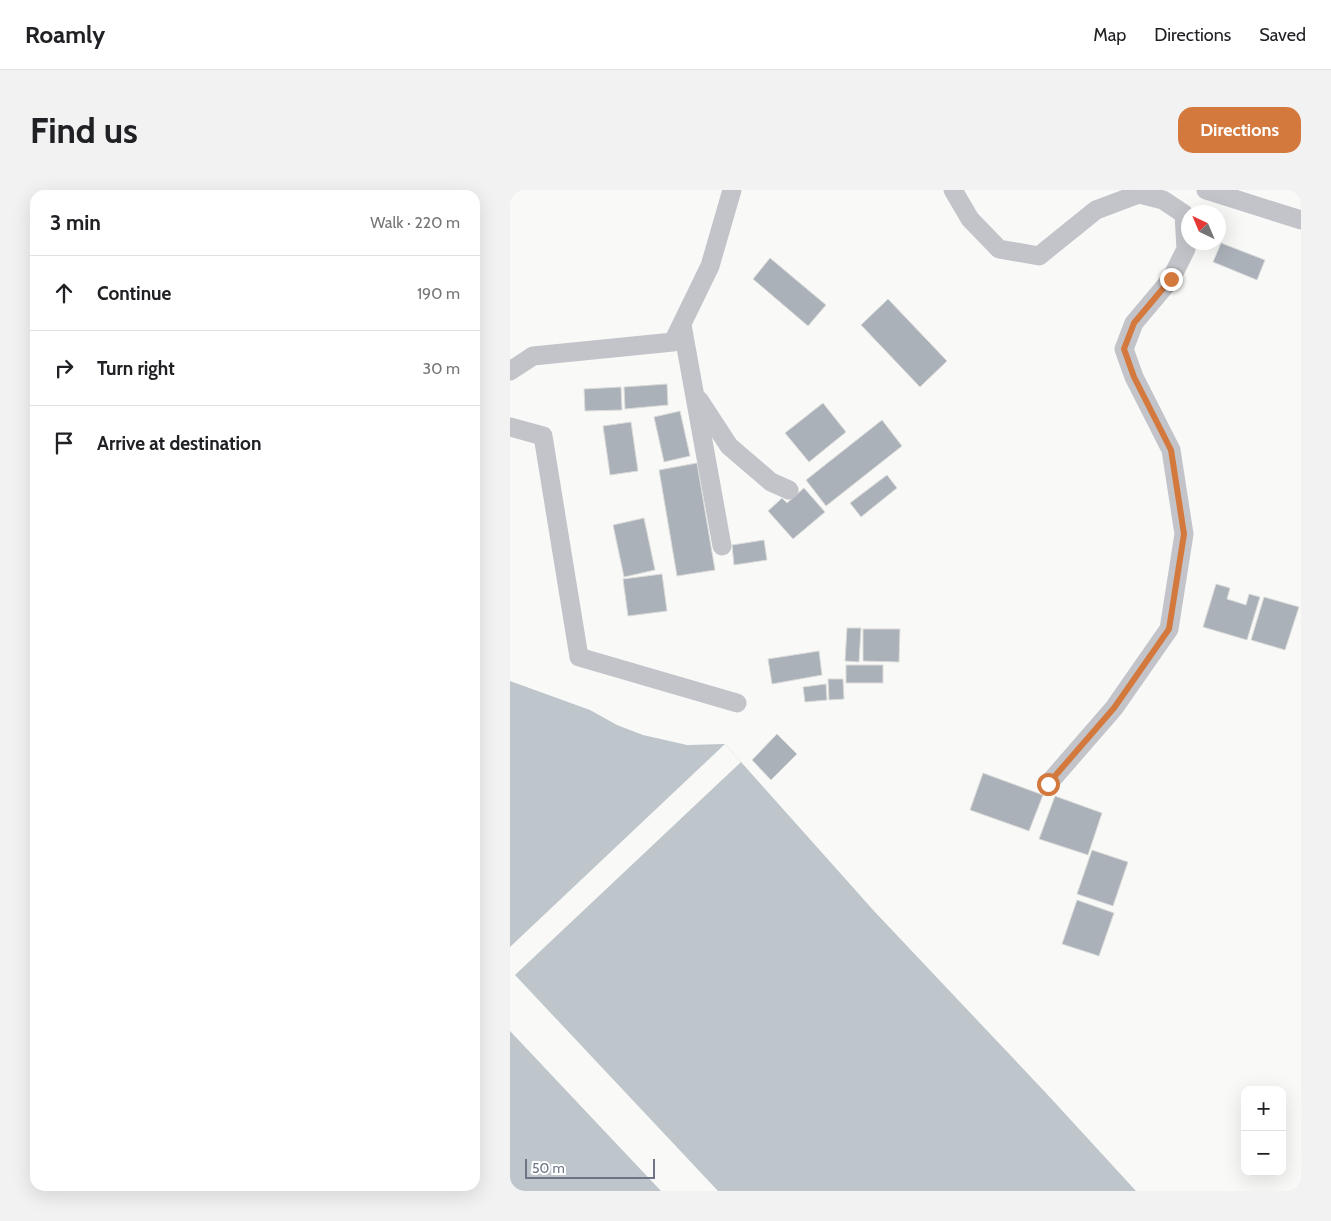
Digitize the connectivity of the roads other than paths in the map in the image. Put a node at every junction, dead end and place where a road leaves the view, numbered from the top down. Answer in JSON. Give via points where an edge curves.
{"nodes":[{"id":1,"x":732,"y":190,"type":"edge"},
{"id":2,"x":953,"y":190,"type":"edge"},
{"id":3,"x":1206,"y":190,"type":"edge"},
{"id":4,"x":1145,"y":192,"type":"edge"},
{"id":5,"x":1301,"y":220,"type":"edge"},
{"id":6,"x":682,"y":324,"type":"junction"},
{"id":7,"x":510,"y":371,"type":"edge"},
{"id":8,"x":694,"y":393,"type":"junction"},
{"id":9,"x":510,"y":427,"type":"edge"},
{"id":10,"x":789,"y":490,"type":"dead end"},
{"id":11,"x":722,"y":546,"type":"dead end"},
{"id":12,"x":737,"y":703,"type":"dead end"},
{"id":13,"x":1048,"y":784,"type":"dead end"}],
"edges":[{"from":1,"to":6,"type":"street","via":[[710,266]]},
{"from":2,"to":4,"type":"street","via":[[970,219],[999,249],[1039,256],[1096,210]]},
{"from":3,"to":5,"type":"street"},
{"from":4,"to":13,"type":"street","via":[[1184,214],[1186,249],[1171,279],[1134,323],[1124,349],[1134,377],[1171,450],[1184,534],[1169,629],[1114,708]]},
{"from":6,"to":7,"type":"street","via":[[673,342],[533,356]]},
{"from":6,"to":8,"type":"street"},
{"from":8,"to":10,"type":"street","via":[[729,446],[771,482]]},
{"from":8,"to":11,"type":"street"},
{"from":9,"to":12,"type":"street","via":[[543,436],[579,657]]}]}
